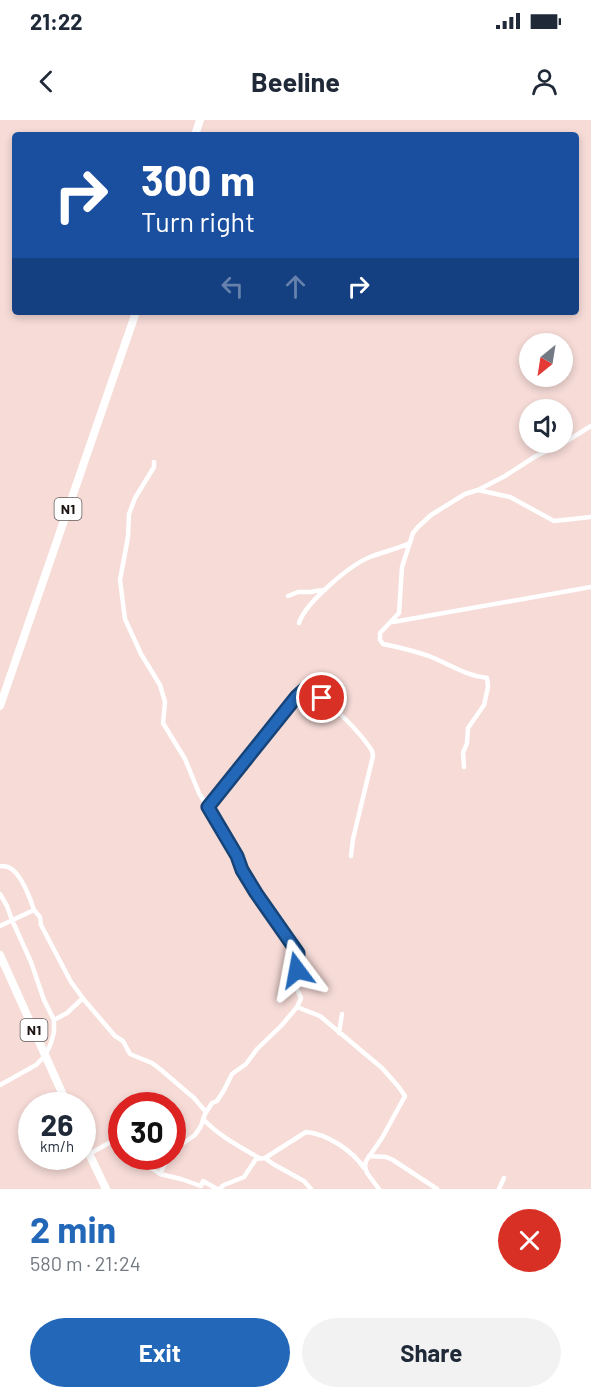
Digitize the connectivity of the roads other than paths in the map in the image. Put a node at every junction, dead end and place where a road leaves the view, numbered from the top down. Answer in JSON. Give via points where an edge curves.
{"nodes":[{"id":1,"x":134,"y":315,"type":"edge"},
{"id":2,"x":591,"y":426,"type":"edge"},
{"id":3,"x":154,"y":462,"type":"dead end"},
{"id":4,"x":478,"y":490,"type":"junction"},
{"id":5,"x":591,"y":517,"type":"edge"},
{"id":6,"x":410,"y":543,"type":"junction"},
{"id":7,"x":591,"y":587,"type":"edge"},
{"id":8,"x":325,"y":590,"type":"junction"},
{"id":9,"x":288,"y":596,"type":"dead end"},
{"id":10,"x":392,"y":622,"type":"junction"},
{"id":11,"x":299,"y":623,"type":"dead end"},
{"id":12,"x":0,"y":706,"type":"edge"},
{"id":13,"x":464,"y":767,"type":"dead end"},
{"id":14,"x":208,"y":807,"type":"junction"},
{"id":15,"x":351,"y":856,"type":"dead end"},
{"id":16,"x":0,"y":866,"type":"edge"},
{"id":17,"x":0,"y":894,"type":"edge"},
{"id":18,"x":34,"y":910,"type":"junction"},
{"id":19,"x":12,"y":920,"type":"junction"},
{"id":20,"x":0,"y":926,"type":"edge"},
{"id":21,"x":0,"y":955,"type":"edge"},
{"id":22,"x":83,"y":998,"type":"junction"},
{"id":23,"x":297,"y":1007,"type":"junction"},
{"id":24,"x":342,"y":1014,"type":"dead end"},
{"id":25,"x":54,"y":1020,"type":"junction"},
{"id":26,"x":339,"y":1033,"type":"junction"},
{"id":27,"x":45,"y":1056,"type":"junction"},
{"id":28,"x":0,"y":1085,"type":"edge"},
{"id":29,"x":62,"y":1092,"type":"edge"},
{"id":30,"x":206,"y":1112,"type":"junction"},
{"id":31,"x":203,"y":1119,"type":"junction"},
{"id":32,"x":186,"y":1141,"type":"edge"},
{"id":33,"x":369,"y":1156,"type":"junction"},
{"id":34,"x":262,"y":1158,"type":"junction"},
{"id":35,"x":96,"y":1168,"type":"edge"},
{"id":36,"x":154,"y":1170,"type":"edge"},
{"id":37,"x":162,"y":1170,"type":"edge"},
{"id":38,"x":367,"y":1173,"type":"junction"},
{"id":39,"x":160,"y":1174,"type":"junction"},
{"id":40,"x":504,"y":1178,"type":"dead end"},
{"id":41,"x":106,"y":1189,"type":"edge"},
{"id":42,"x":218,"y":1189,"type":"edge"},
{"id":43,"x":311,"y":1189,"type":"edge"},
{"id":44,"x":379,"y":1189,"type":"edge"},
{"id":45,"x":437,"y":1189,"type":"edge"},
{"id":46,"x":499,"y":1189,"type":"edge"}],
"edges":[{"from":1,"to":12,"type":"highway","number":"N1"},
{"from":2,"to":4,"type":"street"},
{"from":3,"to":14,"type":"street","via":[[129,514],[120,580],[125,619],[160,685],[165,702],[163,723]]},
{"from":4,"to":5,"type":"street","via":[[510,497],[554,521]]},
{"from":4,"to":6,"type":"street","via":[[431,515],[413,533]]},
{"from":6,"to":8,"type":"street","via":[[369,557]]},
{"from":6,"to":10,"type":"street","via":[[402,567],[399,613]]},
{"from":7,"to":10,"type":"street"},
{"from":8,"to":9,"type":"street"},
{"from":8,"to":11,"type":"street"},
{"from":10,"to":13,"type":"street","via":[[380,633],[383,644],[487,678],[484,705],[468,728]]},
{"from":14,"to":15,"type":"street","via":[[306,688],[353,727],[372,751]]},
{"from":14,"to":23,"type":"street","via":[[256,893],[298,953],[296,987],[301,998]]},
{"from":16,"to":18,"type":"street","via":[[12,869],[19,877]]},
{"from":17,"to":19,"type":"street"},
{"from":18,"to":19,"type":"street"},
{"from":18,"to":22,"type":"street","via":[[67,976]]},
{"from":19,"to":20,"type":"street"},
{"from":19,"to":25,"type":"street"},
{"from":21,"to":27,"type":"highway","number":"N1"},
{"from":22,"to":25,"type":"street"},
{"from":22,"to":30,"type":"street","via":[[130,1054],[160,1068]]},
{"from":23,"to":26,"type":"street","via":[[320,1017]]},
{"from":23,"to":30,"type":"street","via":[[246,1064],[232,1074],[225,1090]]},
{"from":24,"to":26,"type":"street"},
{"from":25,"to":27,"type":"street"},
{"from":26,"to":33,"type":"street","via":[[382,1068],[405,1096]]},
{"from":27,"to":28,"type":"street"},
{"from":27,"to":29,"type":"highway","number":"N1"},
{"from":30,"to":31,"type":"street"},
{"from":31,"to":32,"type":"street","via":[[195,1135]]},
{"from":31,"to":34,"type":"street","via":[[224,1138]]},
{"from":33,"to":38,"type":"street"},
{"from":33,"to":45,"type":"street","via":[[393,1160]]},
{"from":34,"to":38,"type":"street","via":[[306,1132],[313,1133],[348,1151]]},
{"from":34,"to":42,"type":"street","via":[[256,1159],[244,1177]]},
{"from":34,"to":43,"type":"street","via":[[304,1181]]},
{"from":35,"to":41,"type":"highway"},
{"from":36,"to":39,"type":"street"},
{"from":37,"to":39,"type":"street"},
{"from":38,"to":44,"type":"street"},
{"from":39,"to":42,"type":"street","via":[[201,1186],[203,1181]]},
{"from":40,"to":46,"type":"street"}]}
